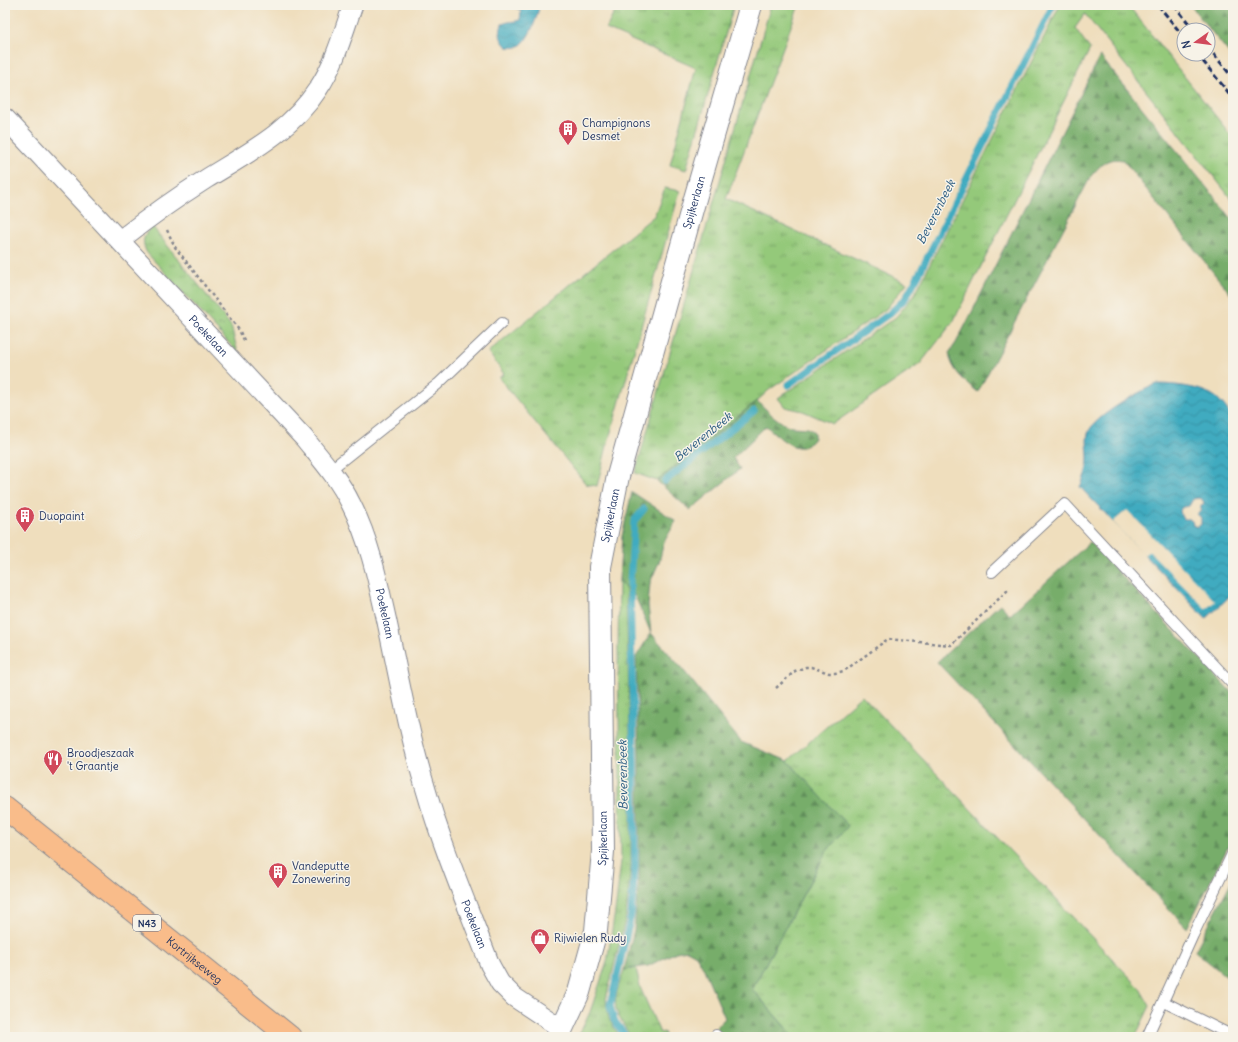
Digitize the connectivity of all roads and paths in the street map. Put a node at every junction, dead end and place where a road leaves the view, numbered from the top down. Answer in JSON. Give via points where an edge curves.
{"nodes":[{"id":1,"x":353,"y":5,"type":"edge"},
{"id":2,"x":751,"y":5,"type":"edge"},
{"id":3,"x":5,"y":118,"type":"edge"},
{"id":4,"x":158,"y":211,"type":"junction"},
{"id":5,"x":120,"y":240,"type":"junction"},
{"id":6,"x":502,"y":323,"type":"dead end"},
{"id":7,"x":246,"y":344,"type":"dead end"},
{"id":8,"x":330,"y":470,"type":"junction"},
{"id":9,"x":992,"y":572,"type":"dead end"},
{"id":10,"x":1009,"y":588,"type":"dead end"},
{"id":11,"x":1233,"y":685,"type":"edge"},
{"id":12,"x":776,"y":688,"type":"dead end"},
{"id":13,"x":5,"y":808,"type":"edge"},
{"id":14,"x":1233,"y":852,"type":"edge"},
{"id":15,"x":1164,"y":1002,"type":"junction"},
{"id":16,"x":560,"y":1033,"type":"edge"},
{"id":17,"x":1233,"y":1036,"type":"edge"},
{"id":18,"x":290,"y":1037,"type":"edge"},
{"id":19,"x":1148,"y":1037,"type":"edge"}],
"edges":[{"from":1,"to":4,"type":"street","via":[[333,61],[319,88],[302,111],[280,131]]},
{"from":2,"to":16,"type":"street","name":"Spijkerlaan","via":[[620,469],[600,567],[603,851],[596,931],[578,992]]},
{"from":3,"to":5,"type":"street","name":"Poekelaan"},
{"from":4,"to":5,"type":"street"},
{"from":4,"to":7,"type":"path","via":[[175,247],[239,330]]},
{"from":5,"to":8,"type":"street","name":"Poekelaan","via":[[304,438]]},
{"from":6,"to":8,"type":"lane","via":[[438,384]]},
{"from":8,"to":16,"type":"street","name":"Poekelaan","via":[[352,505],[368,544],[426,790],[490,965],[500,983],[514,997]]},
{"from":9,"to":11,"type":"lane","via":[[1065,504]]},
{"from":10,"to":12,"type":"path","via":[[951,645],[888,639],[844,671],[829,673],[806,667],[795,671]]},
{"from":13,"to":18,"type":"main road","name":"Kortrijkseweg","number":"N43"},
{"from":14,"to":15,"type":"lane"},
{"from":15,"to":17,"type":"lane"},
{"from":15,"to":19,"type":"lane"}]}
